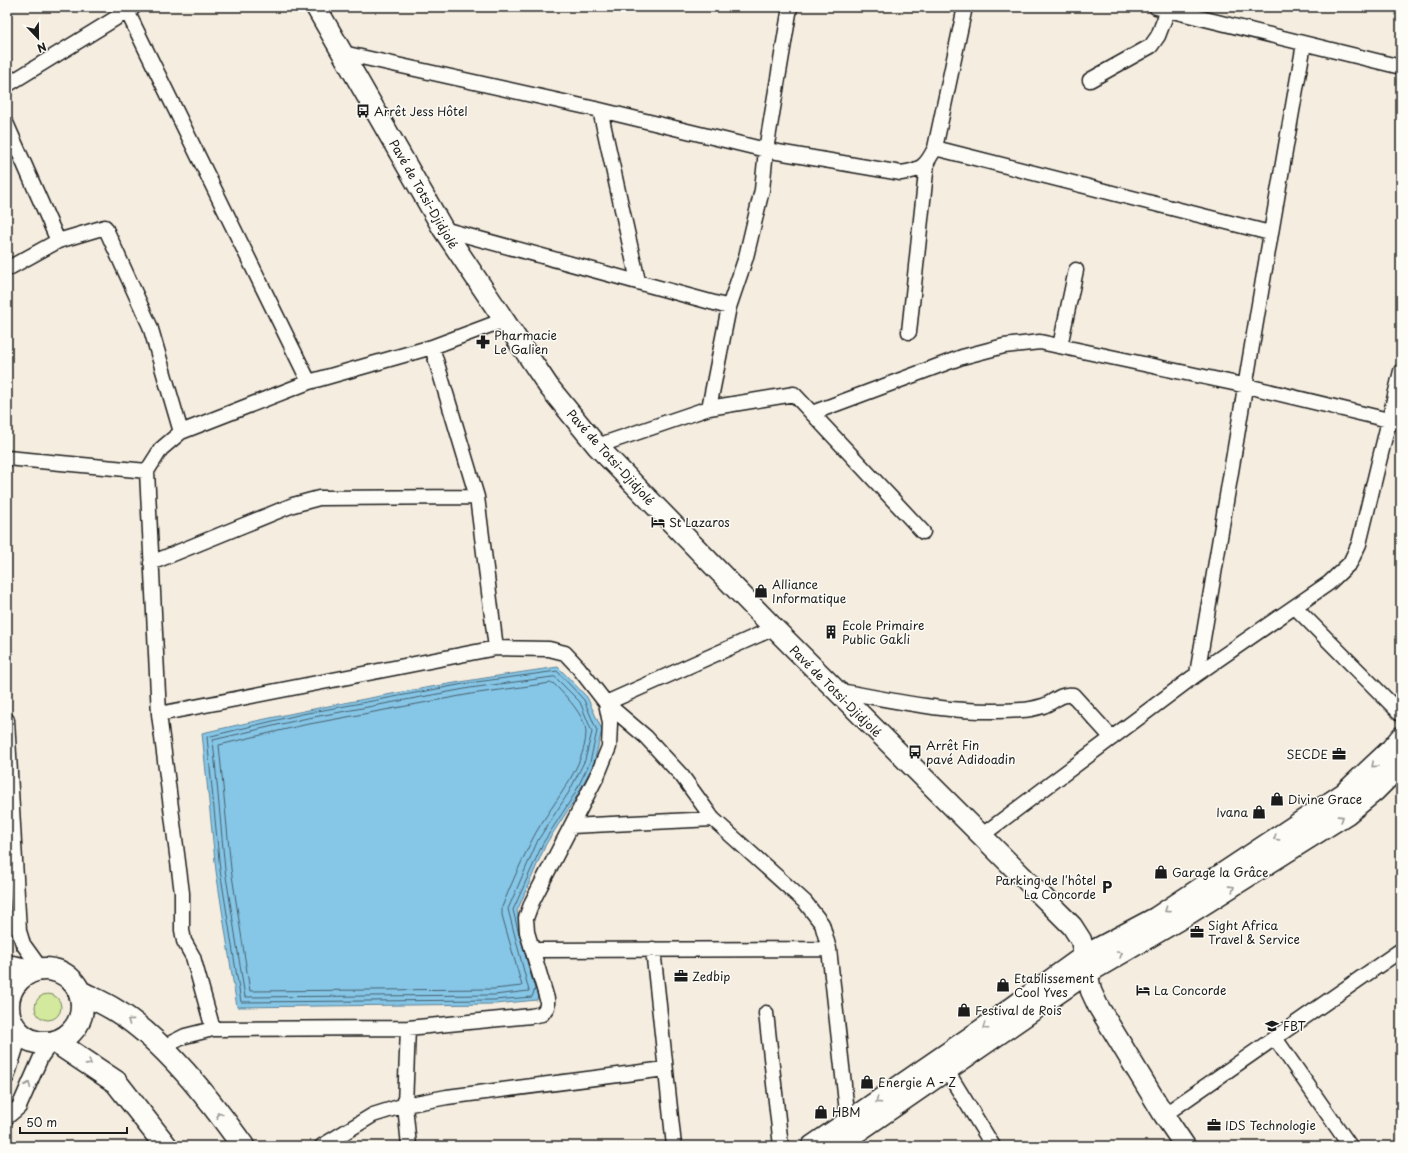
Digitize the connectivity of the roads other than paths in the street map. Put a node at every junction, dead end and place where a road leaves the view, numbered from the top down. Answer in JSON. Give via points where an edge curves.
{"nodes":[{"id":1,"x":316,"y":7,"type":"edge"},
{"id":2,"x":790,"y":7,"type":"edge"},
{"id":3,"x":965,"y":7,"type":"edge"},
{"id":4,"x":1162,"y":8,"type":"edge"},
{"id":5,"x":130,"y":9,"type":"edge"},
{"id":6,"x":1304,"y":44,"type":"junction"},
{"id":7,"x":343,"y":53,"type":"junction"},
{"id":8,"x":1401,"y":67,"type":"edge"},
{"id":9,"x":1090,"y":80,"type":"dead end"},
{"id":10,"x":7,"y":85,"type":"edge"},
{"id":11,"x":600,"y":110,"type":"junction"},
{"id":12,"x":7,"y":125,"type":"edge"},
{"id":13,"x":935,"y":148,"type":"junction"},
{"id":14,"x":766,"y":150,"type":"junction"},
{"id":15,"x":927,"y":163,"type":"junction"},
{"id":16,"x":443,"y":229,"type":"junction"},
{"id":17,"x":1270,"y":233,"type":"junction"},
{"id":18,"x":58,"y":241,"type":"junction"},
{"id":19,"x":7,"y":269,"type":"edge"},
{"id":20,"x":1076,"y":270,"type":"dead end"},
{"id":21,"x":638,"y":280,"type":"junction"},
{"id":22,"x":729,"y":307,"type":"junction"},
{"id":23,"x":504,"y":320,"type":"junction"},
{"id":24,"x":909,"y":332,"type":"dead end"},
{"id":25,"x":1060,"y":346,"type":"junction"},
{"id":26,"x":432,"y":347,"type":"junction"},
{"id":27,"x":1401,"y":370,"type":"edge"},
{"id":28,"x":309,"y":382,"type":"junction"},
{"id":29,"x":1246,"y":386,"type":"junction"},
{"id":30,"x":709,"y":408,"type":"junction"},
{"id":31,"x":812,"y":413,"type":"junction"},
{"id":32,"x":1396,"y":421,"type":"edge"},
{"id":33,"x":181,"y":432,"type":"junction"},
{"id":34,"x":597,"y":446,"type":"junction"},
{"id":35,"x":7,"y":458,"type":"edge"},
{"id":36,"x":147,"y":471,"type":"junction"},
{"id":37,"x":477,"y":498,"type":"junction"},
{"id":38,"x":922,"y":532,"type":"dead end"},
{"id":39,"x":151,"y":563,"type":"junction"},
{"id":40,"x":1295,"y":607,"type":"junction"},
{"id":41,"x":774,"y":628,"type":"junction"},
{"id":42,"x":496,"y":648,"type":"junction"},
{"id":43,"x":1197,"y":674,"type":"junction"},
{"id":44,"x":836,"y":690,"type":"junction"},
{"id":45,"x":606,"y":703,"type":"junction"},
{"id":46,"x":159,"y":714,"type":"junction"},
{"id":47,"x":1401,"y":714,"type":"edge"},
{"id":48,"x":7,"y":720,"type":"edge"},
{"id":49,"x":1401,"y":737,"type":"edge"},
{"id":50,"x":1112,"y":738,"type":"junction"},
{"id":51,"x":1401,"y":765,"type":"edge"},
{"id":52,"x":713,"y":819,"type":"junction"},
{"id":53,"x":571,"y":826,"type":"junction"},
{"id":54,"x":981,"y":836,"type":"junction"},
{"id":55,"x":11,"y":863,"type":"edge"},
{"id":56,"x":653,"y":949,"type":"junction"},
{"id":57,"x":829,"y":949,"type":"junction"},
{"id":58,"x":533,"y":950,"type":"junction"},
{"id":59,"x":1401,"y":950,"type":"edge"},
{"id":60,"x":1086,"y":964,"type":"junction"},
{"id":61,"x":7,"y":966,"type":"edge"},
{"id":62,"x":37,"y":970,"type":"junction"},
{"id":63,"x":80,"y":992,"type":"junction"},
{"id":64,"x":766,"y":1013,"type":"dead end"},
{"id":65,"x":13,"y":1027,"type":"edge"},
{"id":66,"x":408,"y":1028,"type":"junction"},
{"id":67,"x":213,"y":1029,"type":"junction"},
{"id":68,"x":1275,"y":1038,"type":"junction"},
{"id":69,"x":53,"y":1043,"type":"junction"},
{"id":70,"x":161,"y":1048,"type":"junction"},
{"id":71,"x":665,"y":1069,"type":"junction"},
{"id":72,"x":946,"y":1071,"type":"junction"},
{"id":73,"x":7,"y":1077,"type":"edge"},
{"id":74,"x":405,"y":1105,"type":"junction"},
{"id":75,"x":1164,"y":1115,"type":"junction"},
{"id":76,"x":7,"y":1116,"type":"edge"},
{"id":77,"x":848,"y":1121,"type":"junction"},
{"id":78,"x":166,"y":1146,"type":"edge"},
{"id":79,"x":243,"y":1146,"type":"edge"},
{"id":80,"x":322,"y":1146,"type":"edge"},
{"id":81,"x":409,"y":1146,"type":"edge"},
{"id":82,"x":674,"y":1146,"type":"edge"},
{"id":83,"x":781,"y":1146,"type":"edge"},
{"id":84,"x":812,"y":1146,"type":"edge"},
{"id":85,"x":837,"y":1146,"type":"edge"},
{"id":86,"x":993,"y":1146,"type":"edge"},
{"id":87,"x":1185,"y":1146,"type":"edge"},
{"id":88,"x":1350,"y":1146,"type":"edge"}],
"edges":[{"from":1,"to":7,"type":"street","name":"Pavé de Totsi-Djidjolé"},
{"from":2,"to":14,"type":"street"},
{"from":3,"to":13,"type":"street"},
{"from":4,"to":6,"type":"street"},
{"from":4,"to":9,"type":"street","via":[[1158,36],[1151,46]]},
{"from":5,"to":10,"type":"street"},
{"from":5,"to":28,"type":"street"},
{"from":6,"to":8,"type":"street"},
{"from":6,"to":17,"type":"street"},
{"from":7,"to":11,"type":"street"},
{"from":7,"to":16,"type":"street","name":"Pavé de Totsi-Djidjolé"},
{"from":11,"to":14,"type":"street"},
{"from":11,"to":21,"type":"street"},
{"from":12,"to":18,"type":"street"},
{"from":13,"to":15,"type":"street"},
{"from":13,"to":17,"type":"street"},
{"from":14,"to":15,"type":"street","via":[[901,173],[916,171]]},
{"from":14,"to":22,"type":"street","via":[[762,190],[746,257]]},
{"from":15,"to":24,"type":"street"},
{"from":16,"to":21,"type":"street"},
{"from":16,"to":23,"type":"street","name":"Pavé de Totsi-Djidjolé"},
{"from":17,"to":29,"type":"street"},
{"from":18,"to":19,"type":"street"},
{"from":18,"to":33,"type":"street","via":[[106,227],[150,326]]},
{"from":20,"to":25,"type":"street"},
{"from":21,"to":22,"type":"street"},
{"from":22,"to":30,"type":"street"},
{"from":23,"to":26,"type":"street"},
{"from":23,"to":34,"type":"street","name":"Pavé de Totsi-Djidjolé","via":[[549,387]]},
{"from":25,"to":29,"type":"street"},
{"from":25,"to":31,"type":"street","via":[[1040,342],[1004,346],[969,355]]},
{"from":26,"to":28,"type":"street"},
{"from":26,"to":37,"type":"street"},
{"from":27,"to":32,"type":"street"},
{"from":28,"to":33,"type":"street"},
{"from":29,"to":32,"type":"street"},
{"from":29,"to":43,"type":"street"},
{"from":30,"to":31,"type":"street","via":[[794,394]]},
{"from":30,"to":34,"type":"street"},
{"from":31,"to":38,"type":"street"},
{"from":32,"to":40,"type":"street","via":[[1359,544],[1350,563],[1329,583]]},
{"from":33,"to":36,"type":"street","via":[[161,449]]},
{"from":34,"to":41,"type":"street","name":"Pavé de Totsi-Djidjolé"},
{"from":35,"to":36,"type":"street"},
{"from":36,"to":39,"type":"street"},
{"from":37,"to":39,"type":"street","via":[[319,498],[293,505]]},
{"from":37,"to":42,"type":"street"},
{"from":39,"to":46,"type":"street"},
{"from":40,"to":43,"type":"street"},
{"from":40,"to":47,"type":"street"},
{"from":41,"to":44,"type":"street","name":"Pavé de Totsi-Djidjolé"},
{"from":41,"to":45,"type":"street"},
{"from":42,"to":45,"type":"street","via":[[549,648],[565,653]]},
{"from":42,"to":46,"type":"street"},
{"from":43,"to":50,"type":"street"},
{"from":44,"to":50,"type":"street","via":[[919,706],[972,712],[1023,710],[1044,706],[1066,694],[1073,695]]},
{"from":44,"to":54,"type":"street","name":"Pavé de Totsi-Djidjolé"},
{"from":45,"to":52,"type":"street","via":[[646,737],[682,776]]},
{"from":45,"to":53,"type":"street","via":[[610,723],[609,747]]},
{"from":46,"to":67,"type":"street","via":[[182,893],[183,935],[193,957]]},
{"from":48,"to":55,"type":"street"},
{"from":49,"to":60,"type":"street","one_way":true,"via":[[1344,792]]},
{"from":50,"to":54,"type":"street"},
{"from":60,"to":51,"type":"street","one_way":true,"via":[[1187,915],[1347,814]]},
{"from":52,"to":53,"type":"street"},
{"from":52,"to":57,"type":"street","via":[[805,902],[822,924]]},
{"from":53,"to":58,"type":"street","via":[[526,918],[527,932]]},
{"from":54,"to":60,"type":"street","name":"Pavé de Totsi-Djidjolé","via":[[1072,926],[1081,940]]},
{"from":55,"to":62,"type":"street","via":[[19,931]]},
{"from":56,"to":57,"type":"street"},
{"from":56,"to":58,"type":"street"},
{"from":56,"to":71,"type":"street"},
{"from":57,"to":77,"type":"street"},
{"from":58,"to":66,"type":"street","via":[[547,999],[547,1007],[542,1014]]},
{"from":59,"to":68,"type":"street"},
{"from":60,"to":72,"type":"street"},
{"from":60,"to":75,"type":"street","name":"Pavé de Totsi-Djidjolé","via":[[1091,991],[1098,1006]]},
{"from":60,"to":77,"type":"street","one_way":true,"via":[[988,1025]]},
{"from":61,"to":62,"type":"main road"},
{"from":62,"to":63,"type":"main road","via":[[53,970],[64,974],[74,982]]},
{"from":62,"to":65,"type":"main road","via":[[22,977],[9,997],[7,1009]]},
{"from":63,"to":69,"type":"main road","via":[[83,1004],[76,1028],[67,1037]]},
{"from":70,"to":63,"type":"main road","one_way":true,"via":[[116,1010]]},
{"from":64,"to":83,"type":"street"},
{"from":65,"to":69,"type":"main road","via":[[29,1040],[40,1044]]},
{"from":65,"to":73,"type":"street"},
{"from":66,"to":67,"type":"street"},
{"from":66,"to":74,"type":"street"},
{"from":67,"to":70,"type":"street","via":[[185,1036]]},
{"from":68,"to":75,"type":"street"},
{"from":68,"to":88,"type":"street"},
{"from":76,"to":69,"type":"street","one_way":true,"via":[[19,1107],[40,1057]]},
{"from":69,"to":78,"type":"main road","one_way":true,"via":[[116,1082]]},
{"from":79,"to":70,"type":"main road","one_way":true,"via":[[193,1082]]},
{"from":71,"to":74,"type":"street","via":[[446,1097]]},
{"from":71,"to":82,"type":"street"},
{"from":72,"to":85,"type":"street"},
{"from":72,"to":86,"type":"street"},
{"from":74,"to":80,"type":"street","via":[[373,1115]]},
{"from":74,"to":81,"type":"street"},
{"from":75,"to":87,"type":"street","name":"Pavé de Totsi-Djidjolé"},
{"from":77,"to":84,"type":"street"}]}
